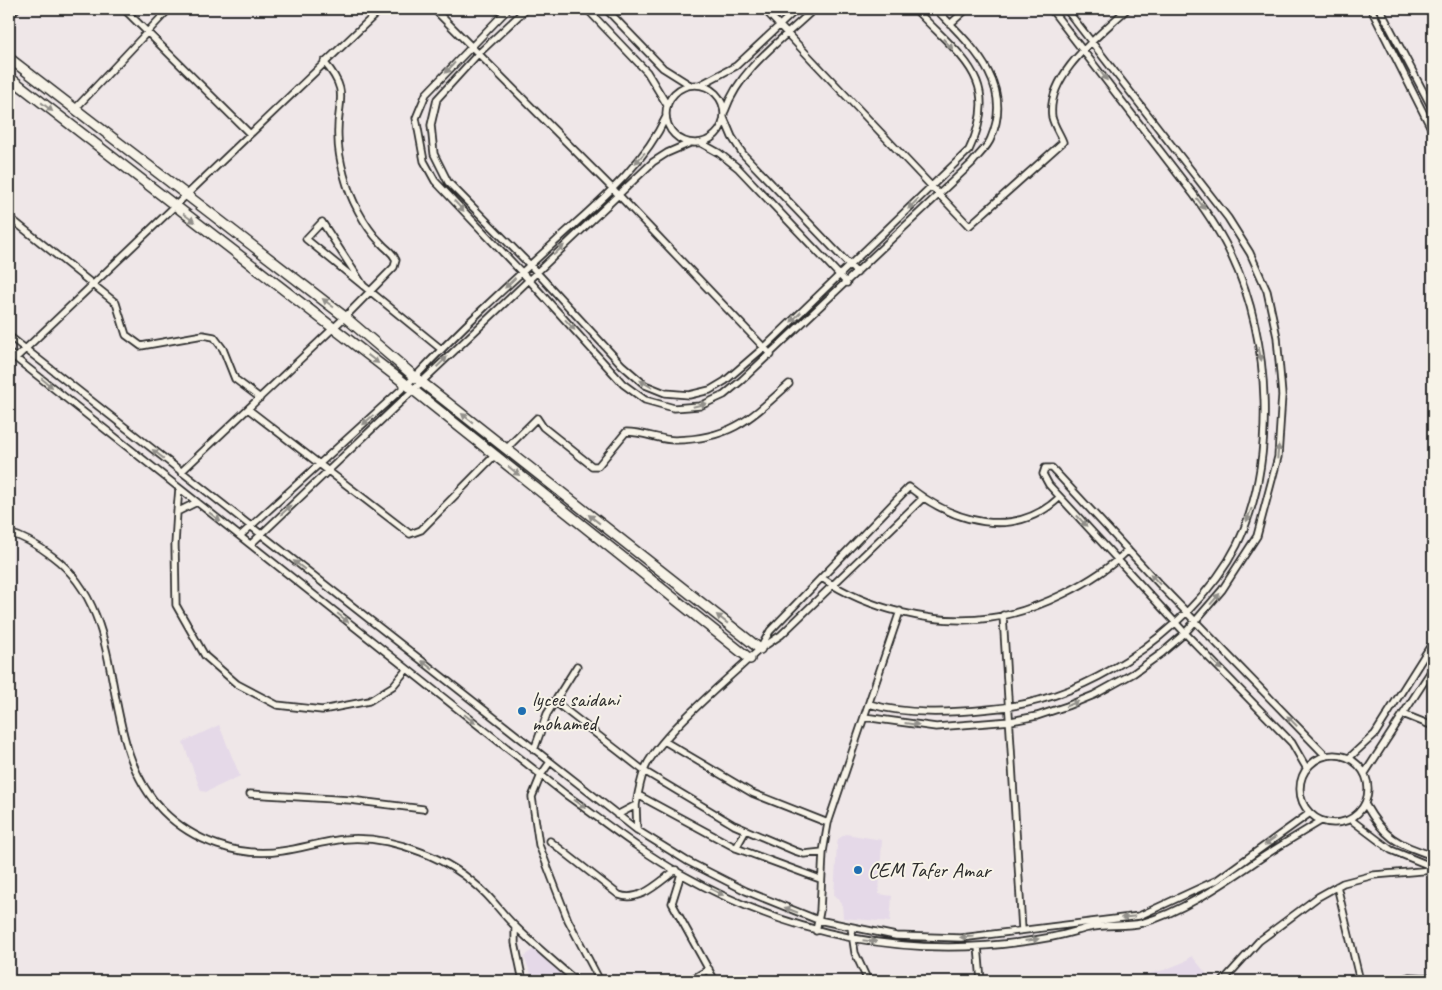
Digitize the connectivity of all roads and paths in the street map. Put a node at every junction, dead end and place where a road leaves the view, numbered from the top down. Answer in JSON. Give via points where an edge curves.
{"nodes":[{"id":1,"x":16,"y":9,"type":"edge"},
{"id":2,"x":124,"y":9,"type":"edge"},
{"id":3,"x":169,"y":9,"type":"edge"},
{"id":4,"x":381,"y":9,"type":"edge"},
{"id":5,"x":434,"y":9,"type":"edge"},
{"id":6,"x":508,"y":9,"type":"edge"},
{"id":7,"x":526,"y":9,"type":"edge"},
{"id":8,"x":587,"y":9,"type":"edge"},
{"id":9,"x":606,"y":9,"type":"edge"},
{"id":10,"x":764,"y":9,"type":"edge"},
{"id":11,"x":797,"y":9,"type":"edge"},
{"id":12,"x":814,"y":9,"type":"edge"},
{"id":13,"x":915,"y":9,"type":"edge"},
{"id":14,"x":936,"y":9,"type":"edge"},
{"id":15,"x":967,"y":9,"type":"edge"},
{"id":16,"x":1052,"y":9,"type":"edge"},
{"id":17,"x":1066,"y":9,"type":"edge"},
{"id":18,"x":1128,"y":9,"type":"edge"},
{"id":19,"x":1371,"y":9,"type":"edge"},
{"id":20,"x":1380,"y":9,"type":"edge"},
{"id":21,"x":9,"y":16,"type":"edge"},
{"id":22,"x":950,"y":24,"type":"junction"},
{"id":23,"x":779,"y":25,"type":"junction"},
{"id":24,"x":146,"y":32,"type":"junction"},
{"id":25,"x":788,"y":34,"type":"junction"},
{"id":26,"x":1092,"y":42,"type":"junction"},
{"id":27,"x":470,"y":46,"type":"junction"},
{"id":28,"x":1084,"y":50,"type":"junction"},
{"id":29,"x":478,"y":54,"type":"junction"},
{"id":30,"x":9,"y":58,"type":"edge"},
{"id":31,"x":324,"y":62,"type":"junction"},
{"id":32,"x":9,"y":76,"type":"edge"},
{"id":33,"x":690,"y":85,"type":"junction"},
{"id":34,"x":700,"y":85,"type":"junction"},
{"id":35,"x":667,"y":105,"type":"junction"},
{"id":36,"x":75,"y":109,"type":"junction"},
{"id":37,"x":1433,"y":110,"type":"edge"},
{"id":38,"x":724,"y":114,"type":"junction"},
{"id":39,"x":666,"y":118,"type":"junction"},
{"id":40,"x":1433,"y":132,"type":"edge"},
{"id":41,"x":250,"y":134,"type":"junction"},
{"id":42,"x":690,"y":143,"type":"junction"},
{"id":43,"x":701,"y":143,"type":"junction"},
{"id":44,"x":931,"y":186,"type":"junction"},
{"id":45,"x":613,"y":189,"type":"junction"},
{"id":46,"x":618,"y":194,"type":"junction"},
{"id":47,"x":939,"y":194,"type":"junction"},
{"id":48,"x":185,"y":196,"type":"junction"},
{"id":49,"x":174,"y":206,"type":"junction"},
{"id":50,"x":9,"y":217,"type":"edge"},
{"id":51,"x":530,"y":265,"type":"junction"},
{"id":52,"x":849,"y":265,"type":"junction"},
{"id":53,"x":536,"y":271,"type":"junction"},
{"id":54,"x":522,"y":272,"type":"junction"},
{"id":55,"x":857,"y":273,"type":"junction"},
{"id":56,"x":839,"y":274,"type":"junction"},
{"id":57,"x":528,"y":279,"type":"junction"},
{"id":58,"x":847,"y":282,"type":"junction"},
{"id":59,"x":94,"y":284,"type":"junction"},
{"id":60,"x":363,"y":285,"type":"junction"},
{"id":61,"x":370,"y":291,"type":"junction"},
{"id":62,"x":345,"y":317,"type":"junction"},
{"id":63,"x":332,"y":328,"type":"junction"},
{"id":64,"x":9,"y":336,"type":"edge"},
{"id":65,"x":764,"y":347,"type":"junction"},
{"id":66,"x":24,"y":348,"type":"junction"},
{"id":67,"x":442,"y":349,"type":"junction"},
{"id":68,"x":9,"y":353,"type":"edge"},
{"id":69,"x":771,"y":355,"type":"junction"},
{"id":70,"x":16,"y":358,"type":"junction"},
{"id":71,"x":418,"y":380,"type":"junction"},
{"id":72,"x":789,"y":384,"type":"dead end"},
{"id":73,"x":410,"y":388,"type":"junction"},
{"id":74,"x":260,"y":398,"type":"junction"},
{"id":75,"x":248,"y":409,"type":"junction"},
{"id":76,"x":506,"y":449,"type":"junction"},
{"id":77,"x":495,"y":455,"type":"junction"},
{"id":78,"x":318,"y":465,"type":"junction"},
{"id":79,"x":181,"y":472,"type":"junction"},
{"id":80,"x":327,"y":472,"type":"junction"},
{"id":81,"x":178,"y":488,"type":"junction"},
{"id":82,"x":1060,"y":497,"type":"junction"},
{"id":83,"x":923,"y":498,"type":"junction"},
{"id":84,"x":197,"y":502,"type":"junction"},
{"id":85,"x":177,"y":512,"type":"junction"},
{"id":86,"x":250,"y":527,"type":"junction"},
{"id":87,"x":9,"y":533,"type":"edge"},
{"id":88,"x":260,"y":534,"type":"junction"},
{"id":89,"x":240,"y":536,"type":"junction"},
{"id":90,"x":251,"y":544,"type":"junction"},
{"id":91,"x":1128,"y":550,"type":"junction"},
{"id":92,"x":1118,"y":560,"type":"junction"},
{"id":93,"x":822,"y":578,"type":"junction"},
{"id":94,"x":833,"y":585,"type":"junction"},
{"id":95,"x":900,"y":611,"type":"junction"},
{"id":96,"x":1186,"y":611,"type":"junction"},
{"id":97,"x":1003,"y":615,"type":"junction"},
{"id":98,"x":1196,"y":620,"type":"junction"},
{"id":99,"x":1175,"y":622,"type":"junction"},
{"id":100,"x":1185,"y":633,"type":"junction"},
{"id":101,"x":1433,"y":642,"type":"edge"},
{"id":102,"x":760,"y":649,"type":"junction"},
{"id":103,"x":750,"y":659,"type":"junction"},
{"id":104,"x":577,"y":666,"type":"dead end"},
{"id":105,"x":1433,"y":668,"type":"edge"},
{"id":106,"x":407,"y":669,"type":"junction"},
{"id":107,"x":554,"y":701,"type":"junction"},
{"id":108,"x":869,"y":704,"type":"junction"},
{"id":109,"x":1010,"y":707,"type":"junction"},
{"id":110,"x":1403,"y":714,"type":"junction"},
{"id":111,"x":864,"y":717,"type":"junction"},
{"id":112,"x":1011,"y":721,"type":"junction"},
{"id":113,"x":1433,"y":726,"type":"edge"},
{"id":114,"x":664,"y":741,"type":"junction"},
{"id":115,"x":534,"y":750,"type":"junction"},
{"id":116,"x":1326,"y":756,"type":"junction"},
{"id":117,"x":1349,"y":758,"type":"junction"},
{"id":118,"x":550,"y":762,"type":"junction"},
{"id":119,"x":1307,"y":769,"type":"junction"},
{"id":120,"x":644,"y":770,"type":"junction"},
{"id":121,"x":1365,"y":773,"type":"junction"},
{"id":122,"x":541,"y":775,"type":"junction"},
{"id":123,"x":250,"y":794,"type":"dead end"},
{"id":124,"x":638,"y":795,"type":"junction"},
{"id":125,"x":1365,"y":804,"type":"junction"},
{"id":126,"x":636,"y":805,"type":"junction"},
{"id":127,"x":423,"y":809,"type":"dead end"},
{"id":128,"x":1310,"y":813,"type":"junction"},
{"id":129,"x":617,"y":815,"type":"junction"},
{"id":130,"x":1350,"y":820,"type":"junction"},
{"id":131,"x":1321,"y":821,"type":"junction"},
{"id":132,"x":828,"y":823,"type":"junction"},
{"id":133,"x":637,"y":830,"type":"junction"},
{"id":134,"x":746,"y":830,"type":"junction"},
{"id":135,"x":550,"y":841,"type":"dead end"},
{"id":136,"x":736,"y":848,"type":"junction"},
{"id":137,"x":823,"y":852,"type":"junction"},
{"id":138,"x":1433,"y":856,"type":"edge"},
{"id":139,"x":1433,"y":868,"type":"edge"},
{"id":140,"x":678,"y":872,"type":"junction"},
{"id":141,"x":820,"y":880,"type":"junction"},
{"id":142,"x":1337,"y":886,"type":"junction"},
{"id":143,"x":818,"y":920,"type":"junction"},
{"id":144,"x":515,"y":926,"type":"junction"},
{"id":145,"x":851,"y":927,"type":"junction"},
{"id":146,"x":1022,"y":930,"type":"junction"},
{"id":147,"x":816,"y":931,"type":"junction"},
{"id":148,"x":851,"y":939,"type":"junction"},
{"id":149,"x":978,"y":946,"type":"junction"},
{"id":150,"x":709,"y":970,"type":"junction"},
{"id":151,"x":1433,"y":978,"type":"edge"},
{"id":152,"x":523,"y":981,"type":"edge"},
{"id":153,"x":576,"y":981,"type":"edge"},
{"id":154,"x":600,"y":981,"type":"edge"},
{"id":155,"x":688,"y":981,"type":"edge"},
{"id":156,"x":716,"y":981,"type":"edge"},
{"id":157,"x":868,"y":981,"type":"edge"},
{"id":158,"x":980,"y":981,"type":"edge"},
{"id":159,"x":1223,"y":981,"type":"edge"},
{"id":160,"x":1360,"y":981,"type":"edge"},
{"id":161,"x":1397,"y":981,"type":"edge"}],
"edges":[{"from":1,"to":21,"type":"street"},
{"from":2,"to":24,"type":"street"},
{"from":3,"to":24,"type":"street"},
{"from":4,"to":31,"type":"street"},
{"from":5,"to":27,"type":"street"},
{"from":6,"to":27,"type":"street"},
{"from":7,"to":29,"type":"street"},
{"from":8,"to":35,"type":"street","via":[[647,72]]},
{"from":9,"to":33,"type":"street","via":[[663,68]]},
{"from":10,"to":23,"type":"street"},
{"from":11,"to":23,"type":"street"},
{"from":12,"to":25,"type":"street"},
{"from":13,"to":44,"type":"street","one_way":true,"via":[[974,74],[981,88],[983,107],[978,129],[968,150]]},
{"from":14,"to":22,"type":"street"},
{"from":15,"to":22,"type":"street"},
{"from":16,"to":28,"type":"street"},
{"from":17,"to":26,"type":"street"},
{"from":18,"to":26,"type":"street"},
{"from":19,"to":40,"type":"street"},
{"from":20,"to":37,"type":"street"},
{"from":22,"to":47,"type":"street","via":[[988,68],[996,90],[998,113],[991,139],[972,163]]},
{"from":23,"to":25,"type":"street"},
{"from":23,"to":34,"type":"street","via":[[736,66]]},
{"from":24,"to":36,"type":"street"},
{"from":24,"to":41,"type":"street"},
{"from":25,"to":38,"type":"street","via":[[742,76]]},
{"from":25,"to":44,"type":"street"},
{"from":26,"to":28,"type":"street"},
{"from":98,"to":26,"type":"street","one_way":true,"via":[[1222,590],[1257,536],[1278,457],[1282,395],[1277,338],[1267,291],[1250,253],[1228,218]]},
{"from":27,"to":29,"type":"street"},
{"from":27,"to":54,"type":"street","one_way":true,"via":[[426,94],[416,118],[419,140],[424,161],[435,182]]},
{"from":28,"to":47,"type":"street","via":[[1063,73],[1056,90],[1052,117],[1062,142],[969,226]]},
{"from":28,"to":96,"type":"street","one_way":true,"via":[[1209,215],[1232,257],[1248,298],[1262,362],[1262,462],[1253,504],[1237,546],[1214,581]]},
{"from":29,"to":45,"type":"street"},
{"from":29,"to":51,"type":"street","via":[[437,99],[431,124],[434,154],[448,182]]},
{"from":30,"to":36,"type":"street"},
{"from":31,"to":41,"type":"street"},
{"from":31,"to":61,"type":"street","via":[[340,83],[342,96],[337,137],[344,176],[359,212],[396,260],[394,267]]},
{"from":32,"to":49,"type":"street","one_way":true},
{"from":33,"to":34,"type":"street"},
{"from":33,"to":35,"type":"street","via":[[673,94]]},
{"from":34,"to":38,"type":"street","via":[[719,97]]},
{"from":35,"to":39,"type":"street"},
{"from":36,"to":48,"type":"street"},
{"from":38,"to":43,"type":"street","via":[[719,131]]},
{"from":38,"to":52,"type":"street","via":[[732,137],[743,154]]},
{"from":39,"to":42,"type":"street","via":[[674,134]]},
{"from":39,"to":45,"type":"street","one_way":true,"via":[[652,144]]},
{"from":41,"to":48,"type":"street"},
{"from":42,"to":43,"type":"street"},
{"from":42,"to":46,"type":"street","via":[[659,158]]},
{"from":43,"to":56,"type":"street","via":[[738,168]]},
{"from":44,"to":47,"type":"street"},
{"from":44,"to":52,"type":"street","one_way":true},
{"from":45,"to":46,"type":"street"},
{"from":45,"to":51,"type":"street"},
{"from":53,"to":46,"type":"street","one_way":true},
{"from":46,"to":65,"type":"street"},
{"from":47,"to":55,"type":"street"},
{"from":48,"to":49,"type":"street"},
{"from":62,"to":48,"type":"street","one_way":true},
{"from":49,"to":59,"type":"street"},
{"from":49,"to":63,"type":"street","one_way":true},
{"from":50,"to":59,"type":"street"},
{"from":51,"to":53,"type":"street"},
{"from":51,"to":54,"type":"street"},
{"from":52,"to":55,"type":"street"},
{"from":52,"to":56,"type":"street"},
{"from":53,"to":57,"type":"street"},
{"from":65,"to":53,"type":"street","one_way":true,"via":[[710,390],[689,395],[665,393],[645,385],[622,365]]},
{"from":54,"to":57,"type":"street"},
{"from":54,"to":67,"type":"street","one_way":true},
{"from":55,"to":58,"type":"street"},
{"from":56,"to":58,"type":"street"},
{"from":56,"to":65,"type":"street","one_way":true},
{"from":57,"to":69,"type":"street","one_way":true,"via":[[623,384],[645,400],[674,408],[700,406],[724,395]]},
{"from":71,"to":57,"type":"street","one_way":true},
{"from":58,"to":69,"type":"street"},
{"from":59,"to":66,"type":"street"},
{"from":59,"to":74,"type":"street","via":[[116,303],[126,335],[141,346],[203,335],[214,337],[223,349],[235,379]]},
{"from":60,"to":60,"type":"street","via":[[327,230],[322,222],[306,239]]},
{"from":60,"to":61,"type":"street"},
{"from":61,"to":62,"type":"street"},
{"from":61,"to":67,"type":"street"},
{"from":62,"to":63,"type":"street"},
{"from":62,"to":71,"type":"street"},
{"from":63,"to":73,"type":"street","one_way":true},
{"from":63,"to":74,"type":"street"},
{"from":64,"to":66,"type":"street"},
{"from":65,"to":69,"type":"street"},
{"from":66,"to":70,"type":"street"},
{"from":79,"to":66,"type":"street","one_way":true},
{"from":67,"to":71,"type":"street"},
{"from":68,"to":70,"type":"street"},
{"from":70,"to":81,"type":"street","one_way":true},
{"from":71,"to":73,"type":"street"},
{"from":76,"to":71,"type":"street","one_way":true},
{"from":72,"to":76,"type":"street","via":[[751,419],[716,435],[673,440],[641,432],[626,432],[598,466],[592,466],[543,427],[537,418]]},
{"from":73,"to":77,"type":"street"},
{"from":73,"to":78,"type":"street","one_way":true},
{"from":73,"to":80,"type":"street"},
{"from":74,"to":75,"type":"street"},
{"from":75,"to":78,"type":"street"},
{"from":75,"to":79,"type":"street"},
{"from":102,"to":76,"type":"street","one_way":true},
{"from":77,"to":80,"type":"street","via":[[414,534],[404,531]]},
{"from":77,"to":103,"type":"street","one_way":true},
{"from":78,"to":80,"type":"street"},
{"from":78,"to":86,"type":"street"},
{"from":79,"to":86,"type":"street"},
{"from":88,"to":80,"type":"street","one_way":true},
{"from":81,"to":84,"type":"street"},
{"from":81,"to":85,"type":"street"},
{"from":82,"to":83,"type":"street","via":[[1043,511],[997,523],[975,521],[945,512]]},
{"from":82,"to":91,"type":"street","via":[[1044,478],[1045,468],[1052,468]]},
{"from":82,"to":92,"type":"street","one_way":true},
{"from":83,"to":93,"type":"street","via":[[909,487]]},
{"from":83,"to":94,"type":"street"},
{"from":84,"to":85,"type":"street"},
{"from":84,"to":89,"type":"street","one_way":true},
{"from":85,"to":106,"type":"street","via":[[176,605],[204,656],[237,684],[277,705],[322,710],[368,701],[393,686]]},
{"from":86,"to":88,"type":"street"},
{"from":86,"to":89,"type":"street"},
{"from":87,"to":144,"type":"street","via":[[34,544],[59,561],[89,598],[101,630],[133,766],[148,794],[178,825],[216,845],[259,853],[345,839],[398,844],[442,861],[462,874],[485,893]]},
{"from":88,"to":90,"type":"street"},
{"from":115,"to":88,"type":"street","one_way":true},
{"from":89,"to":90,"type":"street"},
{"from":90,"to":106,"type":"street","one_way":true},
{"from":91,"to":92,"type":"street"},
{"from":96,"to":91,"type":"street","one_way":true},
{"from":92,"to":97,"type":"street","via":[[1074,588],[1018,612]]},
{"from":92,"to":99,"type":"street"},
{"from":93,"to":94,"type":"street"},
{"from":93,"to":102,"type":"street","via":[[770,630]]},
{"from":94,"to":95,"type":"street","via":[[872,603]]},
{"from":94,"to":102,"type":"street","via":[[781,635]]},
{"from":95,"to":97,"type":"street","via":[[953,620]]},
{"from":95,"to":108,"type":"street"},
{"from":96,"to":98,"type":"street"},
{"from":96,"to":99,"type":"street"},
{"from":97,"to":109,"type":"street"},
{"from":98,"to":100,"type":"street"},
{"from":116,"to":98,"type":"street","one_way":true},
{"from":99,"to":100,"type":"street"},
{"from":99,"to":109,"type":"street","via":[[1147,647],[1112,670],[1058,695]]},
{"from":112,"to":100,"type":"street","one_way":true,"via":[[1037,716],[1094,695],[1134,673]]},
{"from":100,"to":119,"type":"street","one_way":true,"via":[[1292,743]]},
{"from":101,"to":117,"type":"street","via":[[1375,734]]},
{"from":102,"to":103,"type":"street"},
{"from":103,"to":114,"type":"street"},
{"from":104,"to":107,"type":"street"},
{"from":105,"to":110,"type":"street"},
{"from":106,"to":122,"type":"street","one_way":true},
{"from":107,"to":115,"type":"street"},
{"from":107,"to":120,"type":"street"},
{"from":108,"to":109,"type":"street","via":[[918,711]]},
{"from":108,"to":111,"type":"street"},
{"from":109,"to":112,"type":"street"},
{"from":110,"to":113,"type":"street"},
{"from":110,"to":121,"type":"street"},
{"from":111,"to":112,"type":"street","one_way":true,"via":[[936,727]]},
{"from":111,"to":132,"type":"street"},
{"from":112,"to":146,"type":"street"},
{"from":114,"to":120,"type":"street"},
{"from":114,"to":132,"type":"street","via":[[752,793]]},
{"from":115,"to":118,"type":"street"},
{"from":116,"to":117,"type":"street"},
{"from":116,"to":119,"type":"street"},
{"from":117,"to":121,"type":"street"},
{"from":118,"to":122,"type":"street"},
{"from":118,"to":129,"type":"street"},
{"from":119,"to":128,"type":"street","via":[[1301,780],[1300,792]]},
{"from":120,"to":124,"type":"street"},
{"from":120,"to":134,"type":"street"},
{"from":121,"to":125,"type":"street","via":[[1368,784]]},
{"from":122,"to":140,"type":"street","one_way":true,"via":[[624,837]]},
{"from":122,"to":154,"type":"street","via":[[532,797],[539,845],[568,920]]},
{"from":123,"to":127,"type":"street","via":[[350,800]]},
{"from":124,"to":126,"type":"street"},
{"from":124,"to":136,"type":"street"},
{"from":125,"to":130,"type":"street"},
{"from":125,"to":138,"type":"street","via":[[1377,825],[1393,840]]},
{"from":126,"to":129,"type":"street"},
{"from":126,"to":133,"type":"street"},
{"from":128,"to":131,"type":"street"},
{"from":128,"to":146,"type":"street","one_way":true,"via":[[1217,880],[1139,916]]},
{"from":129,"to":133,"type":"street"},
{"from":130,"to":131,"type":"street","via":[[1341,823]]},
{"from":130,"to":139,"type":"street","via":[[1390,850]]},
{"from":149,"to":131,"type":"street","one_way":true,"via":[[1141,923],[1219,886]]},
{"from":132,"to":137,"type":"street"},
{"from":143,"to":133,"type":"street","one_way":true,"via":[[746,891],[687,861]]},
{"from":134,"to":136,"type":"street"},
{"from":134,"to":137,"type":"street","via":[[800,853]]},
{"from":135,"to":140,"type":"street","via":[[619,895],[628,898],[639,896]]},
{"from":136,"to":141,"type":"street"},
{"from":137,"to":141,"type":"street"},
{"from":139,"to":142,"type":"street","via":[[1374,875]]},
{"from":140,"to":147,"type":"street","one_way":true,"via":[[765,915]]},
{"from":140,"to":150,"type":"street","via":[[672,903]]},
{"from":141,"to":143,"type":"street"},
{"from":142,"to":159,"type":"street","via":[[1260,941]]},
{"from":142,"to":160,"type":"street"},
{"from":143,"to":145,"type":"street"},
{"from":143,"to":147,"type":"street"},
{"from":144,"to":152,"type":"street"},
{"from":144,"to":153,"type":"street"},
{"from":146,"to":145,"type":"street","one_way":true,"via":[[943,938],[896,936]]},
{"from":145,"to":148,"type":"street"},
{"from":147,"to":148,"type":"street"},
{"from":148,"to":149,"type":"street","one_way":true,"via":[[945,947]]},
{"from":148,"to":157,"type":"street"},
{"from":149,"to":158,"type":"street"},
{"from":150,"to":155,"type":"street"},
{"from":150,"to":156,"type":"street"},
{"from":151,"to":161,"type":"street","via":[[1409,977]]}]}
